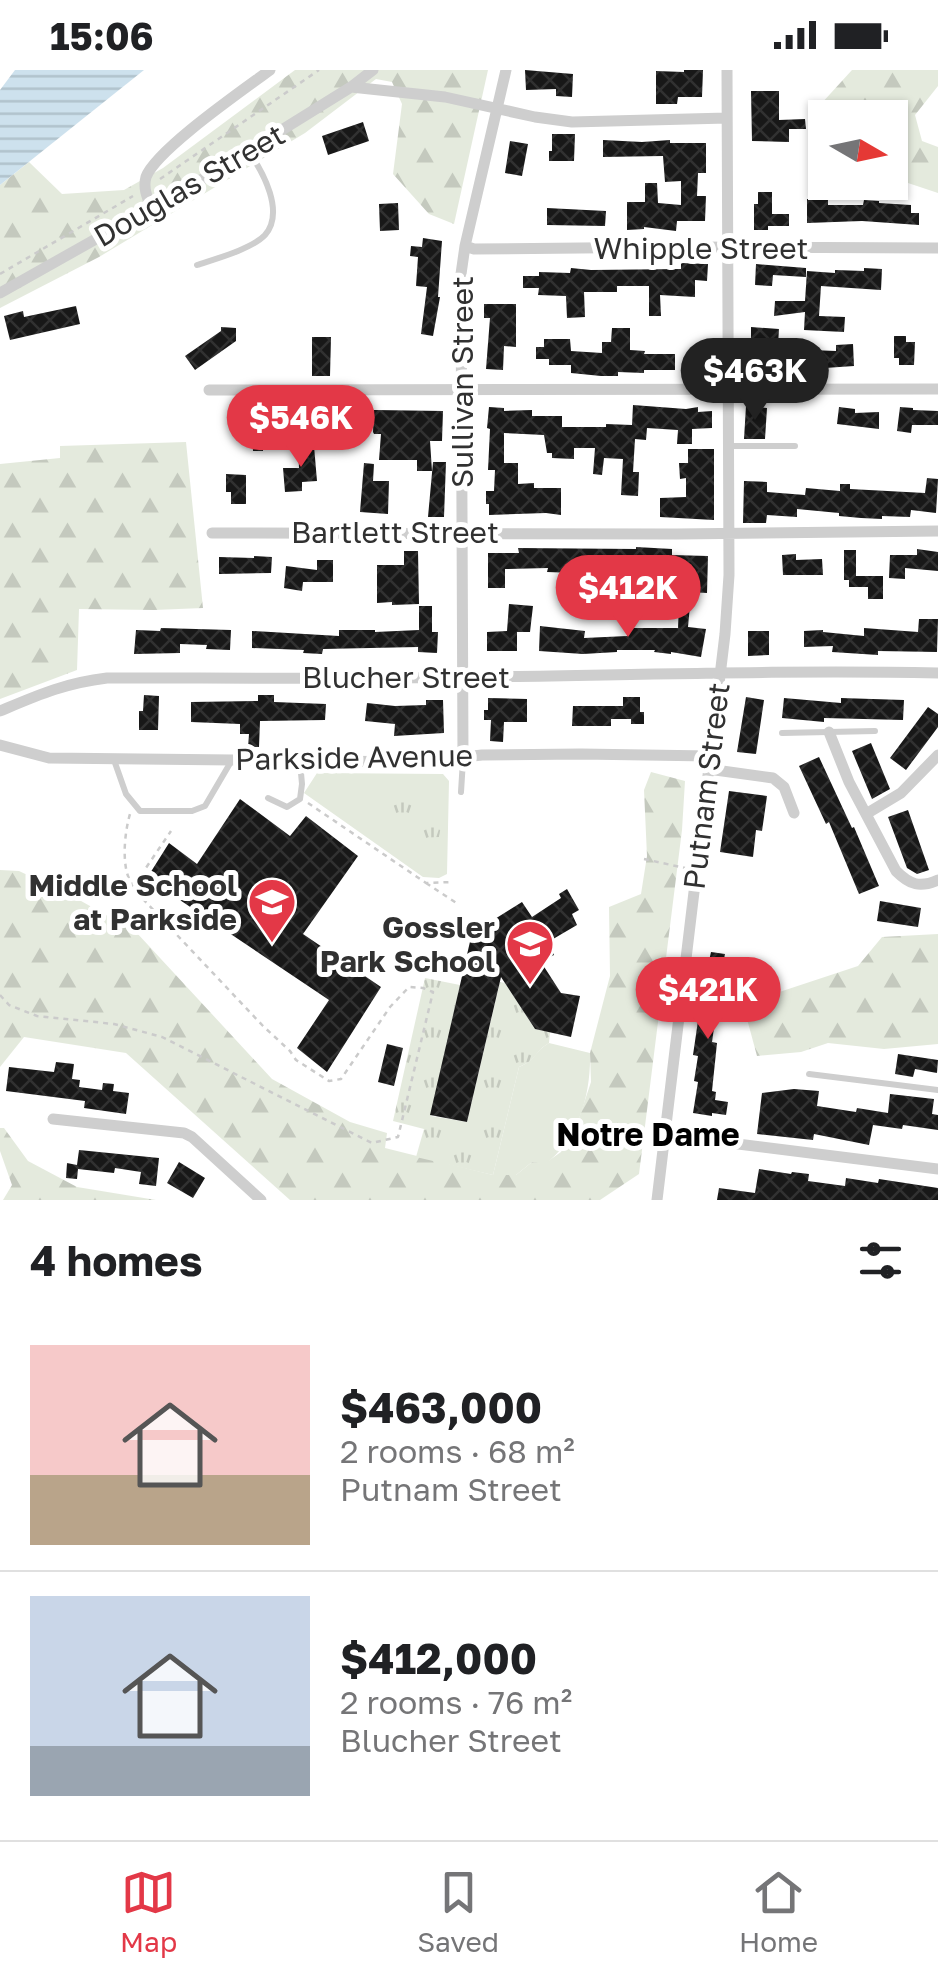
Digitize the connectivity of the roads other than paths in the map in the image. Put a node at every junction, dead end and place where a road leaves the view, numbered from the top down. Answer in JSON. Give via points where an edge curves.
{"nodes":[{"id":1,"x":270,"y":70,"type":"edge"},
{"id":2,"x":373,"y":70,"type":"edge"},
{"id":3,"x":506,"y":70,"type":"edge"},
{"id":4,"x":727,"y":70,"type":"edge"},
{"id":5,"x":351,"y":87,"type":"junction"},
{"id":6,"x":496,"y":108,"type":"junction"},
{"id":7,"x":727,"y":118,"type":"junction"},
{"id":8,"x":249,"y":150,"type":"junction"},
{"id":9,"x":151,"y":207,"type":"junction"},
{"id":10,"x":466,"y":246,"type":"junction"},
{"id":11,"x":726,"y":247,"type":"junction"},
{"id":12,"x":938,"y":248,"type":"edge"},
{"id":13,"x":198,"y":265,"type":"dead end"},
{"id":14,"x":0,"y":292,"type":"edge"},
{"id":15,"x":727,"y":389,"type":"junction"},
{"id":16,"x":938,"y":389,"type":"edge"},
{"id":17,"x":209,"y":390,"type":"dead end"},
{"id":18,"x":462,"y":390,"type":"junction"},
{"id":19,"x":728,"y":446,"type":"junction"},
{"id":20,"x":795,"y":446,"type":"dead end"},
{"id":21,"x":938,"y":531,"type":"edge"},
{"id":22,"x":212,"y":532,"type":"dead end"},
{"id":23,"x":462,"y":533,"type":"junction"},
{"id":24,"x":728,"y":533,"type":"junction"},
{"id":25,"x":938,"y":673,"type":"edge"},
{"id":26,"x":720,"y":674,"type":"junction"},
{"id":27,"x":463,"y":678,"type":"junction"},
{"id":28,"x":0,"y":711,"type":"edge"},
{"id":29,"x":875,"y":731,"type":"dead end"},
{"id":30,"x":828,"y":732,"type":"junction"},
{"id":31,"x":782,"y":733,"type":"dead end"},
{"id":32,"x":0,"y":745,"type":"edge"},
{"id":33,"x":938,"y":754,"type":"edge"},
{"id":34,"x":113,"y":758,"type":"junction"},
{"id":35,"x":463,"y":759,"type":"junction"},
{"id":36,"x":232,"y":760,"type":"junction"},
{"id":37,"x":299,"y":760,"type":"junction"},
{"id":38,"x":709,"y":763,"type":"junction"},
{"id":39,"x":461,"y":792,"type":"dead end"},
{"id":40,"x":268,"y":798,"type":"dead end"},
{"id":41,"x":794,"y":812,"type":"dead end"},
{"id":42,"x":866,"y":814,"type":"junction"},
{"id":43,"x":938,"y":880,"type":"edge"},
{"id":44,"x":809,"y":1074,"type":"dead end"},
{"id":45,"x":938,"y":1090,"type":"edge"},
{"id":46,"x":52,"y":1119,"type":"dead end"},
{"id":47,"x":665,"y":1136,"type":"junction"},
{"id":48,"x":938,"y":1168,"type":"edge"},
{"id":49,"x":261,"y":1200,"type":"edge"},
{"id":50,"x":658,"y":1200,"type":"edge"}],
"edges":[{"from":1,"to":9,"type":"street","via":[[151,167],[144,182]]},
{"from":2,"to":5,"type":"street","name":"Douglas Street"},
{"from":3,"to":6,"type":"street","name":"Sullivan Street"},
{"from":4,"to":7,"type":"street","name":"Putnam Street"},
{"from":5,"to":6,"type":"street"},
{"from":5,"to":8,"type":"street","name":"Douglas Street"},
{"from":6,"to":7,"type":"street","via":[[572,122]]},
{"from":6,"to":10,"type":"street","name":"Sullivan Street"},
{"from":7,"to":11,"type":"street","name":"Putnam Street"},
{"from":8,"to":9,"type":"street","name":"Douglas Street"},
{"from":8,"to":13,"type":"lane","via":[[271,199],[268,231]]},
{"from":9,"to":14,"type":"street","name":"Douglas Street"},
{"from":10,"to":11,"type":"street","name":"Whipple Street"},
{"from":10,"to":18,"type":"street","name":"Sullivan Street"},
{"from":11,"to":12,"type":"street","name":"Whipple Street"},
{"from":11,"to":15,"type":"street","name":"Putnam Street"},
{"from":15,"to":16,"type":"street"},
{"from":15,"to":18,"type":"street"},
{"from":15,"to":19,"type":"street","name":"Putnam Street"},
{"from":17,"to":18,"type":"street"},
{"from":18,"to":23,"type":"street","name":"Sullivan Street"},
{"from":19,"to":20,"type":"lane"},
{"from":19,"to":24,"type":"street","name":"Putnam Street"},
{"from":21,"to":24,"type":"street","name":"Bartlett Street"},
{"from":22,"to":23,"type":"street","name":"Bartlett Street"},
{"from":23,"to":24,"type":"street","name":"Bartlett Street"},
{"from":23,"to":27,"type":"street","name":"Sullivan Street"},
{"from":24,"to":26,"type":"street","name":"Putnam Street"},
{"from":25,"to":26,"type":"street","name":"Blucher Street"},
{"from":26,"to":27,"type":"street","name":"Blucher Street"},
{"from":26,"to":38,"type":"street","name":"Putnam Street"},
{"from":27,"to":28,"type":"street","name":"Blucher Street","via":[[107,678],[51,689]]},
{"from":27,"to":35,"type":"street","name":"Sullivan Street"},
{"from":29,"to":30,"type":"lane"},
{"from":30,"to":31,"type":"lane"},
{"from":30,"to":42,"type":"street"},
{"from":32,"to":34,"type":"street","name":"Parkside Avenue","via":[[49,758]]},
{"from":33,"to":42,"type":"street","via":[[901,793]]},
{"from":34,"to":36,"type":"street","name":"Parkside Avenue"},
{"from":34,"to":36,"type":"lane","via":[[140,811],[205,806]]},
{"from":35,"to":37,"type":"street","name":"Parkside Avenue"},
{"from":35,"to":38,"type":"street","name":"Parkside Avenue","via":[[581,754]]},
{"from":35,"to":39,"type":"lane"},
{"from":36,"to":37,"type":"street","name":"Parkside Avenue"},
{"from":37,"to":40,"type":"lane","via":[[300,799],[287,807]]},
{"from":38,"to":41,"type":"street","name":"Parkside Avenue","via":[[773,778]]},
{"from":38,"to":47,"type":"street","name":"Putnam Street"},
{"from":42,"to":43,"type":"street","via":[[906,882]]},
{"from":44,"to":45,"type":"lane"},
{"from":46,"to":49,"type":"street","via":[[184,1132]]},
{"from":47,"to":48,"type":"street"},
{"from":47,"to":50,"type":"street","name":"Putnam Street"}]}
